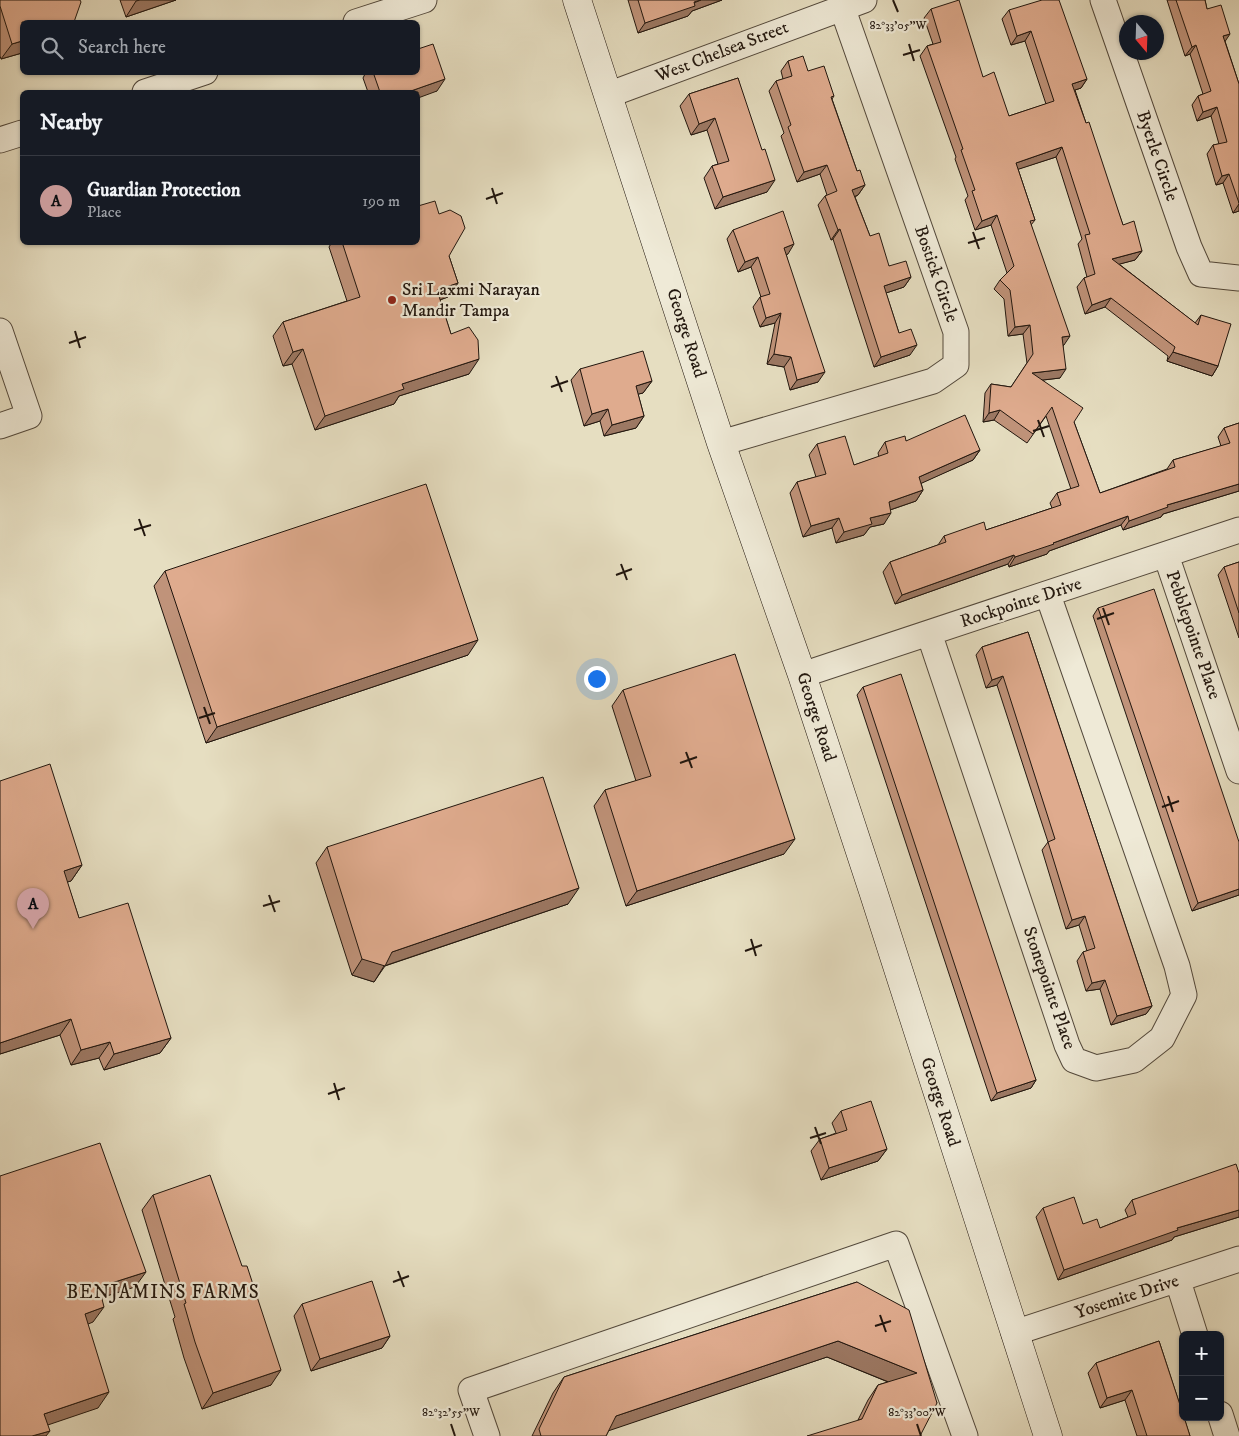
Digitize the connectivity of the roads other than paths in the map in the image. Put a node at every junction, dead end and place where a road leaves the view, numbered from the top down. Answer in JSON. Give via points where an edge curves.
{"nodes":[{"id":1,"x":424,"y":0,"type":"edge"},
{"id":2,"x":577,"y":0,"type":"edge"},
{"id":3,"x":1103,"y":0,"type":"edge"},
{"id":4,"x":853,"y":4,"type":"edge"},
{"id":5,"x":362,"y":20,"type":"edge"},
{"id":6,"x":196,"y":75,"type":"edge"},
{"id":7,"x":150,"y":90,"type":"edge"},
{"id":8,"x":608,"y":95,"type":"junction"},
{"id":9,"x":20,"y":134,"type":"edge"},
{"id":10,"x":0,"y":140,"type":"edge"},
{"id":11,"x":1239,"y":278,"type":"edge"},
{"id":12,"x":0,"y":332,"type":"edge"},
{"id":13,"x":0,"y":426,"type":"edge"},
{"id":14,"x":721,"y":443,"type":"junction"},
{"id":15,"x":1239,"y":530,"type":"edge"},
{"id":16,"x":1166,"y":555,"type":"junction"},
{"id":17,"x":1048,"y":595,"type":"junction"},
{"id":18,"x":929,"y":633,"type":"junction"},
{"id":19,"x":802,"y":675,"type":"junction"},
{"id":20,"x":1239,"y":771,"type":"edge"},
{"id":21,"x":1239,"y":1260,"type":"edge"},
{"id":22,"x":1178,"y":1281,"type":"junction"},
{"id":23,"x":1194,"y":1331,"type":"edge"},
{"id":24,"x":1014,"y":1333,"type":"junction"},
{"id":25,"x":1222,"y":1421,"type":"edge"},
{"id":26,"x":487,"y":1436,"type":"edge"},
{"id":27,"x":965,"y":1436,"type":"edge"},
{"id":28,"x":1048,"y":1436,"type":"edge"},
{"id":29,"x":1227,"y":1436,"type":"edge"}],
"edges":[{"from":1,"to":5,"type":"street"},
{"from":2,"to":8,"type":"street","name":"George Road"},
{"from":3,"to":11,"type":"street","name":"Byerle Circle","via":[[1188,247],[1201,274]]},
{"from":4,"to":8,"type":"street","name":"West Chelsea Street"},
{"from":4,"to":14,"type":"street","name":"Bostick Circle","via":[[956,332],[956,365],[934,381]]},
{"from":6,"to":7,"type":"street"},
{"from":8,"to":14,"type":"street","name":"George Road"},
{"from":9,"to":10,"type":"street"},
{"from":12,"to":13,"type":"street","via":[[29,416]]},
{"from":14,"to":19,"type":"street","name":"George Road"},
{"from":15,"to":16,"type":"street","name":"Rockpointe Drive"},
{"from":16,"to":17,"type":"street","name":"Rockpointe Drive"},
{"from":16,"to":20,"type":"street","name":"Pebblepointe Place"},
{"from":17,"to":18,"type":"street","name":"Rockpointe Drive"},
{"from":17,"to":18,"type":"street","name":"Stonepointe Place","via":[[1177,966],[1184,995],[1162,1038],[1134,1060],[1096,1068],[1074,1060],[1070,1052]]},
{"from":18,"to":19,"type":"street","name":"Rockpointe Drive"},
{"from":19,"to":24,"type":"street","name":"George Road"},
{"from":21,"to":22,"type":"street","name":"Yosemite Drive"},
{"from":22,"to":23,"type":"street"},
{"from":22,"to":24,"type":"street","name":"Yosemite Drive"},
{"from":24,"to":28,"type":"street","name":"George Road"},
{"from":25,"to":29,"type":"street"},
{"from":26,"to":27,"type":"street","via":[[471,1390],[896,1244]]}]}
